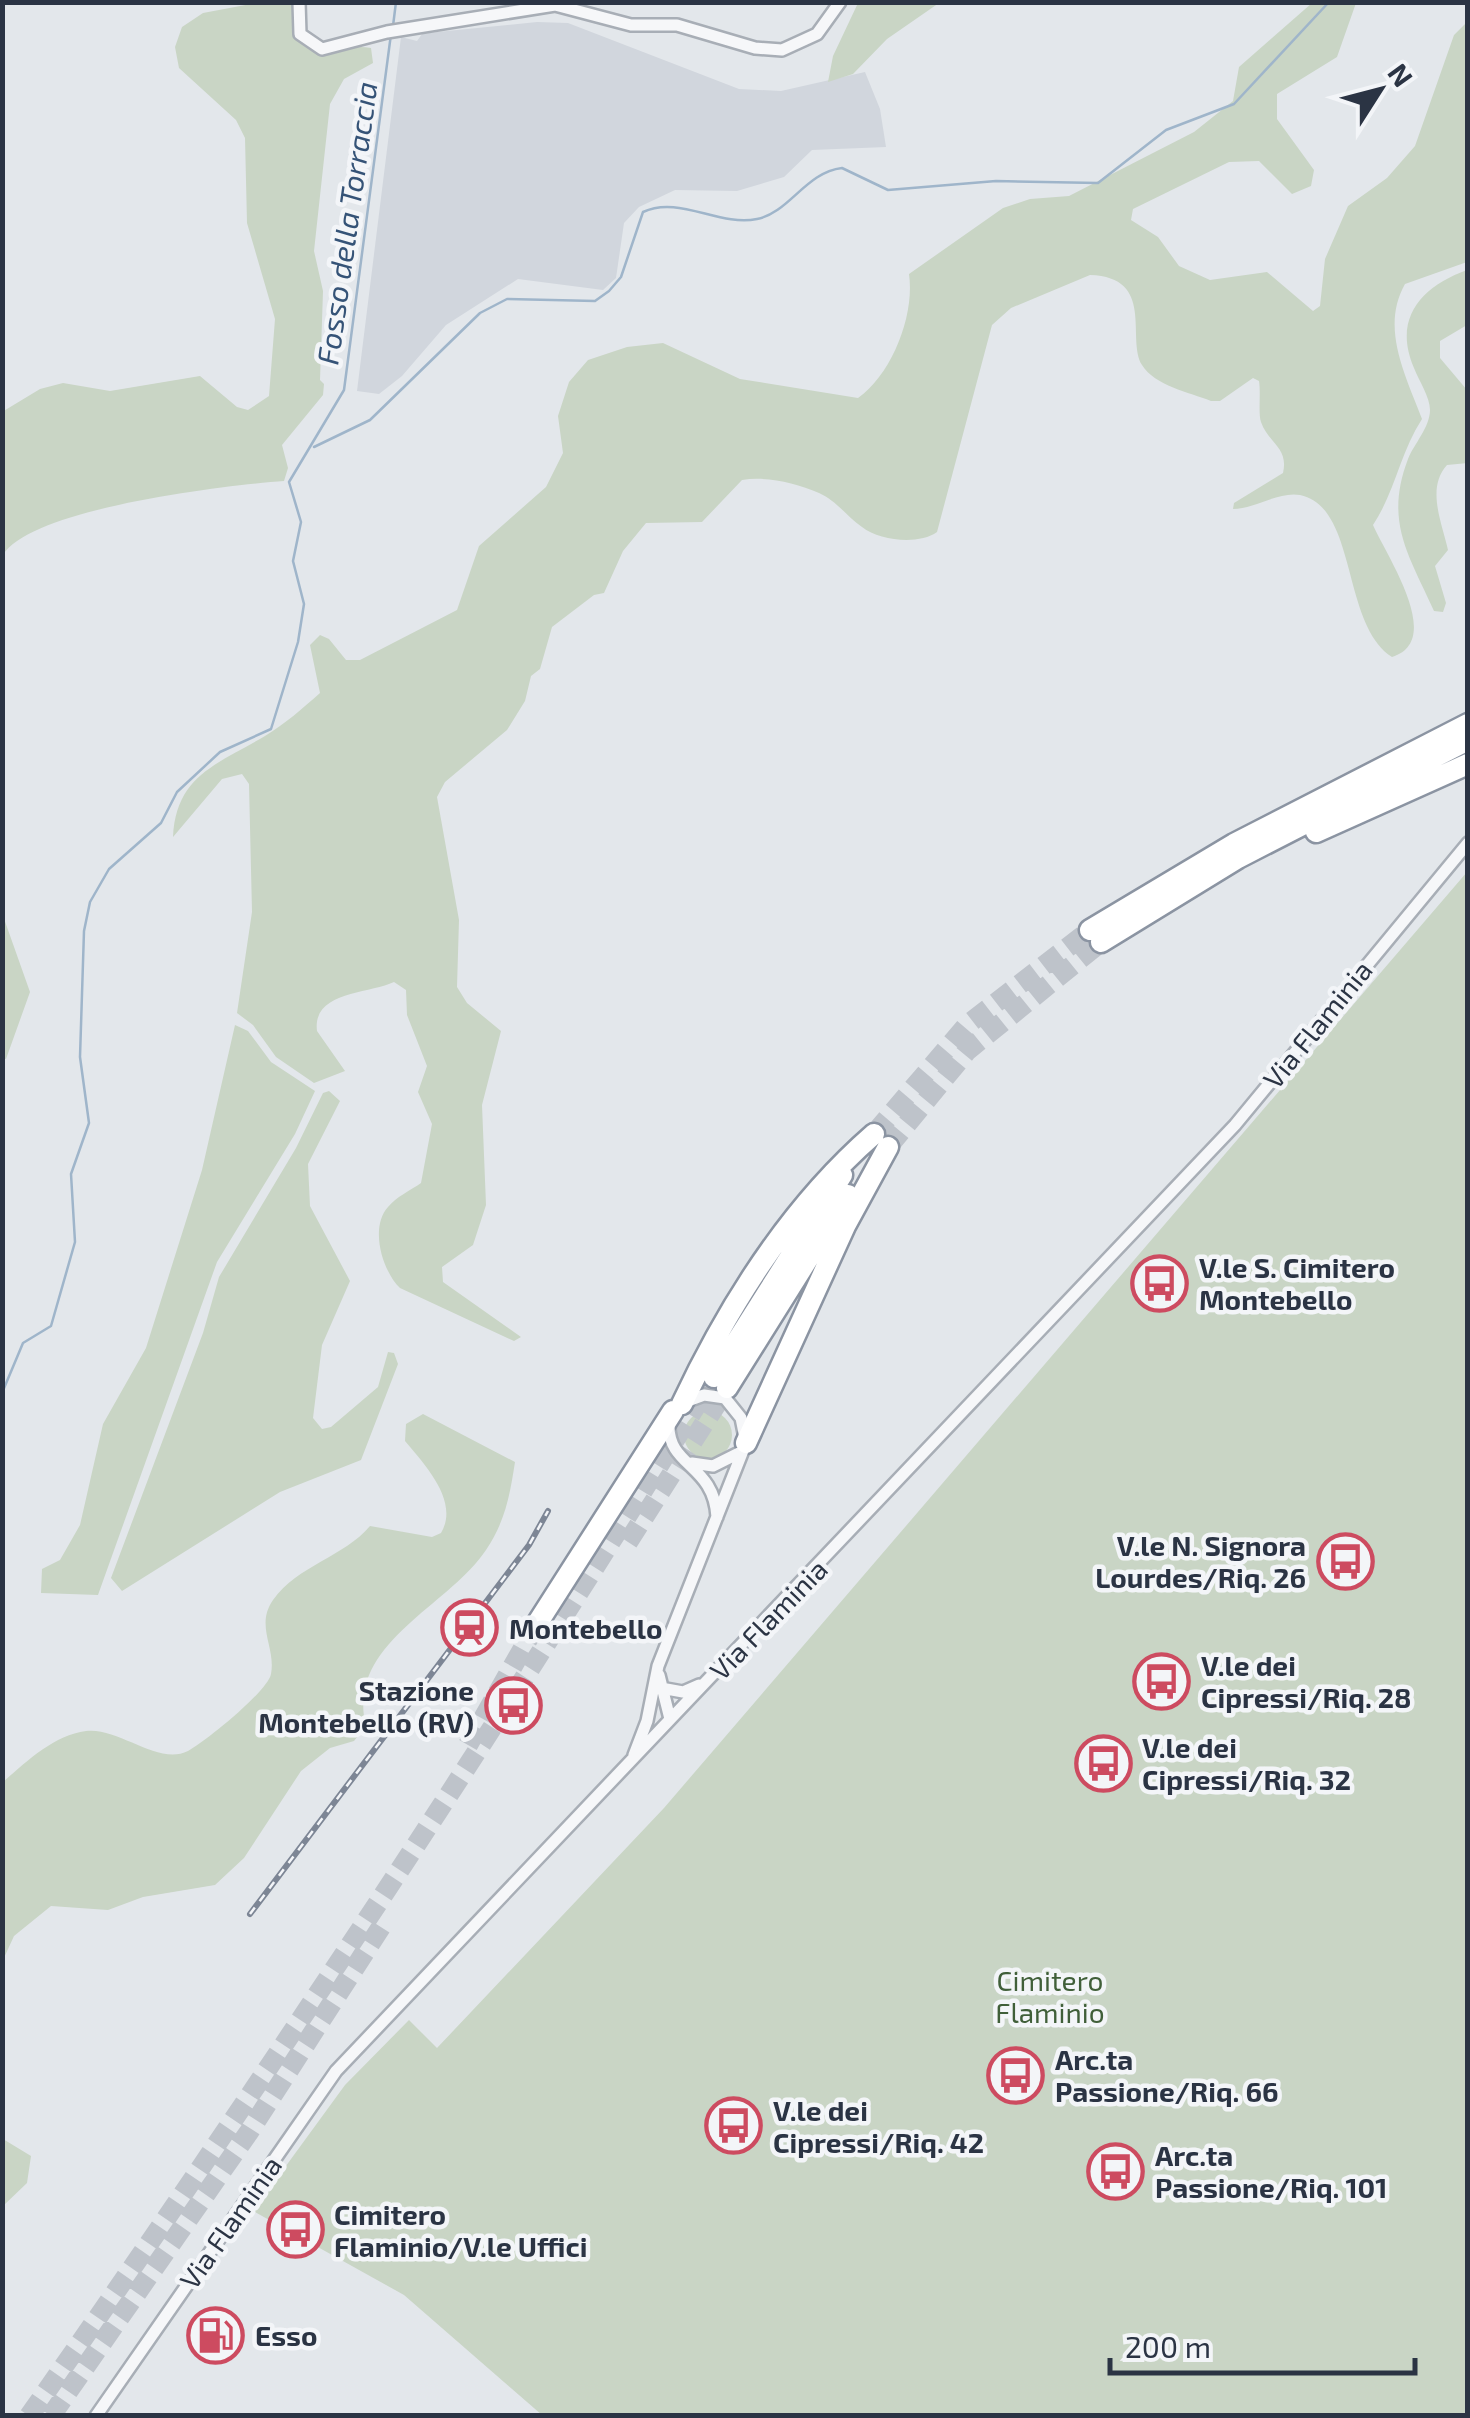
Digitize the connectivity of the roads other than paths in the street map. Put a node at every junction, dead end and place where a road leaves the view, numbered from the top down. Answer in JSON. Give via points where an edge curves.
{"nodes":[{"id":1,"x":299,"y":2,"type":"edge"},
{"id":2,"x":840,"y":2,"type":"edge"},
{"id":3,"x":1468,"y":724,"type":"edge"},
{"id":4,"x":1468,"y":740,"type":"edge"},
{"id":5,"x":1468,"y":764,"type":"edge"},
{"id":6,"x":1468,"y":843,"type":"edge"},
{"id":7,"x":1238,"y":858,"type":"junction"},
{"id":8,"x":881,"y":1140,"type":"junction"},
{"id":9,"x":721,"y":1382,"type":"tunnel mouth"},
{"id":10,"x":678,"y":1408,"type":"junction"},
{"id":11,"x":746,"y":1443,"type":"junction"},
{"id":12,"x":688,"y":1462,"type":"junction"},
{"id":13,"x":717,"y":1517,"type":"junction"},
{"id":14,"x":535,"y":1627,"type":"tunnel mouth"},
{"id":15,"x":707,"y":1680,"type":"junction"},
{"id":16,"x":656,"y":1692,"type":"junction"},
{"id":17,"x":667,"y":1724,"type":"junction"},
{"id":18,"x":632,"y":1761,"type":"junction"},
{"id":19,"x":120,"y":2381,"type":"junction"},
{"id":20,"x":88,"y":2416,"type":"edge"},
{"id":21,"x":96,"y":2416,"type":"edge"}],
"edges":[{"from":1,"to":2,"type":"street","via":[[298,29],[314,46],[348,46],[387,32],[561,5],[632,25],[678,25],[782,50],[817,34]]},
{"from":3,"to":7,"type":"highway","via":[[1234,844],[1095,936]]},
{"from":4,"to":7,"type":"highway"},
{"from":5,"to":7,"type":"highway","via":[[1272,852]]},
{"from":6,"to":15,"type":"street","name":"Via Flaminia","via":[[1235,1124]]},
{"from":8,"to":9,"type":"highway"},
{"from":8,"to":10,"type":"highway","via":[[822,1181],[787,1224]]},
{"from":8,"to":11,"type":"highway"},
{"from":10,"to":11,"type":"street","via":[[704,1394],[725,1398],[741,1418]]},
{"from":10,"to":12,"type":"street","via":[[670,1438]]},
{"from":10,"to":14,"type":"highway"},
{"from":11,"to":12,"type":"street","via":[[721,1464]]},
{"from":11,"to":13,"type":"street"},
{"from":12,"to":13,"type":"street","via":[[712,1486]]},
{"from":13,"to":16,"type":"street","via":[[658,1666]]},
{"from":15,"to":16,"type":"street","via":[[683,1692]]},
{"from":15,"to":17,"type":"street","name":"Via Flaminia"},
{"from":16,"to":17,"type":"street"},
{"from":16,"to":18,"type":"street"},
{"from":17,"to":18,"type":"street","name":"Via Flaminia"},
{"from":18,"to":19,"type":"street","name":"Via Flaminia","via":[[336,2072]]},
{"from":19,"to":20,"type":"street"},
{"from":19,"to":21,"type":"street","name":"Via Flaminia"}]}
